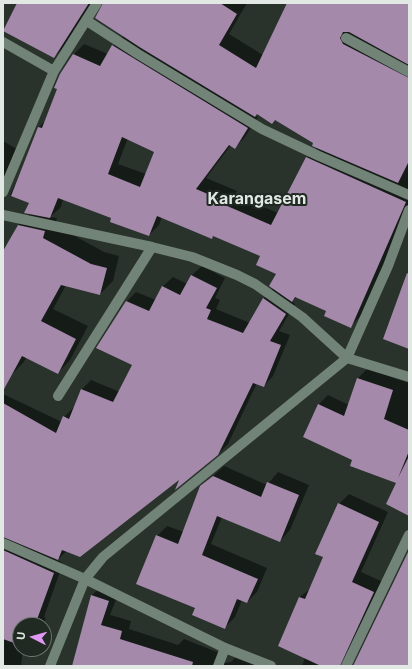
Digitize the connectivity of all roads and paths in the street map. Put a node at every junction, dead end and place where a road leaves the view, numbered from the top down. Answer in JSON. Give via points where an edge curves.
{"nodes":[{"id":1,"x":97,"y":3,"type":"edge"},
{"id":2,"x":87,"y":21,"type":"junction"},
{"id":3,"x":346,"y":38,"type":"dead end"},
{"id":4,"x":3,"y":42,"type":"edge"},
{"id":5,"x":54,"y":71,"type":"junction"},
{"id":6,"x":409,"y":72,"type":"edge"},
{"id":7,"x":3,"y":192,"type":"edge"},
{"id":8,"x":409,"y":195,"type":"edge"},
{"id":9,"x":409,"y":210,"type":"edge"},
{"id":10,"x":3,"y":215,"type":"edge"},
{"id":11,"x":152,"y":247,"type":"junction"},
{"id":12,"x":347,"y":358,"type":"junction"},
{"id":13,"x":409,"y":377,"type":"edge"},
{"id":14,"x":58,"y":396,"type":"dead end"},
{"id":15,"x":409,"y":535,"type":"edge"},
{"id":16,"x":3,"y":543,"type":"edge"},
{"id":17,"x":85,"y":579,"type":"junction"},
{"id":18,"x":225,"y":648,"type":"junction"},
{"id":19,"x":50,"y":666,"type":"edge"},
{"id":20,"x":218,"y":666,"type":"edge"},
{"id":21,"x":271,"y":666,"type":"edge"},
{"id":22,"x":346,"y":666,"type":"edge"}],
"edges":[{"from":1,"to":2,"type":"street"},
{"from":2,"to":5,"type":"street"},
{"from":2,"to":8,"type":"street","via":[[262,129]]},
{"from":3,"to":6,"type":"street"},
{"from":4,"to":5,"type":"street"},
{"from":5,"to":7,"type":"street"},
{"from":9,"to":12,"type":"street","via":[[388,266]]},
{"from":10,"to":11,"type":"street"},
{"from":11,"to":12,"type":"street","via":[[192,257],[255,284],[302,317]]},
{"from":11,"to":14,"type":"street"},
{"from":12,"to":13,"type":"street"},
{"from":12,"to":17,"type":"street","via":[[146,520],[103,557]]},
{"from":15,"to":22,"type":"street"},
{"from":16,"to":17,"type":"street"},
{"from":17,"to":18,"type":"street"},
{"from":17,"to":19,"type":"street"},
{"from":18,"to":20,"type":"street"},
{"from":18,"to":21,"type":"street"}]}
